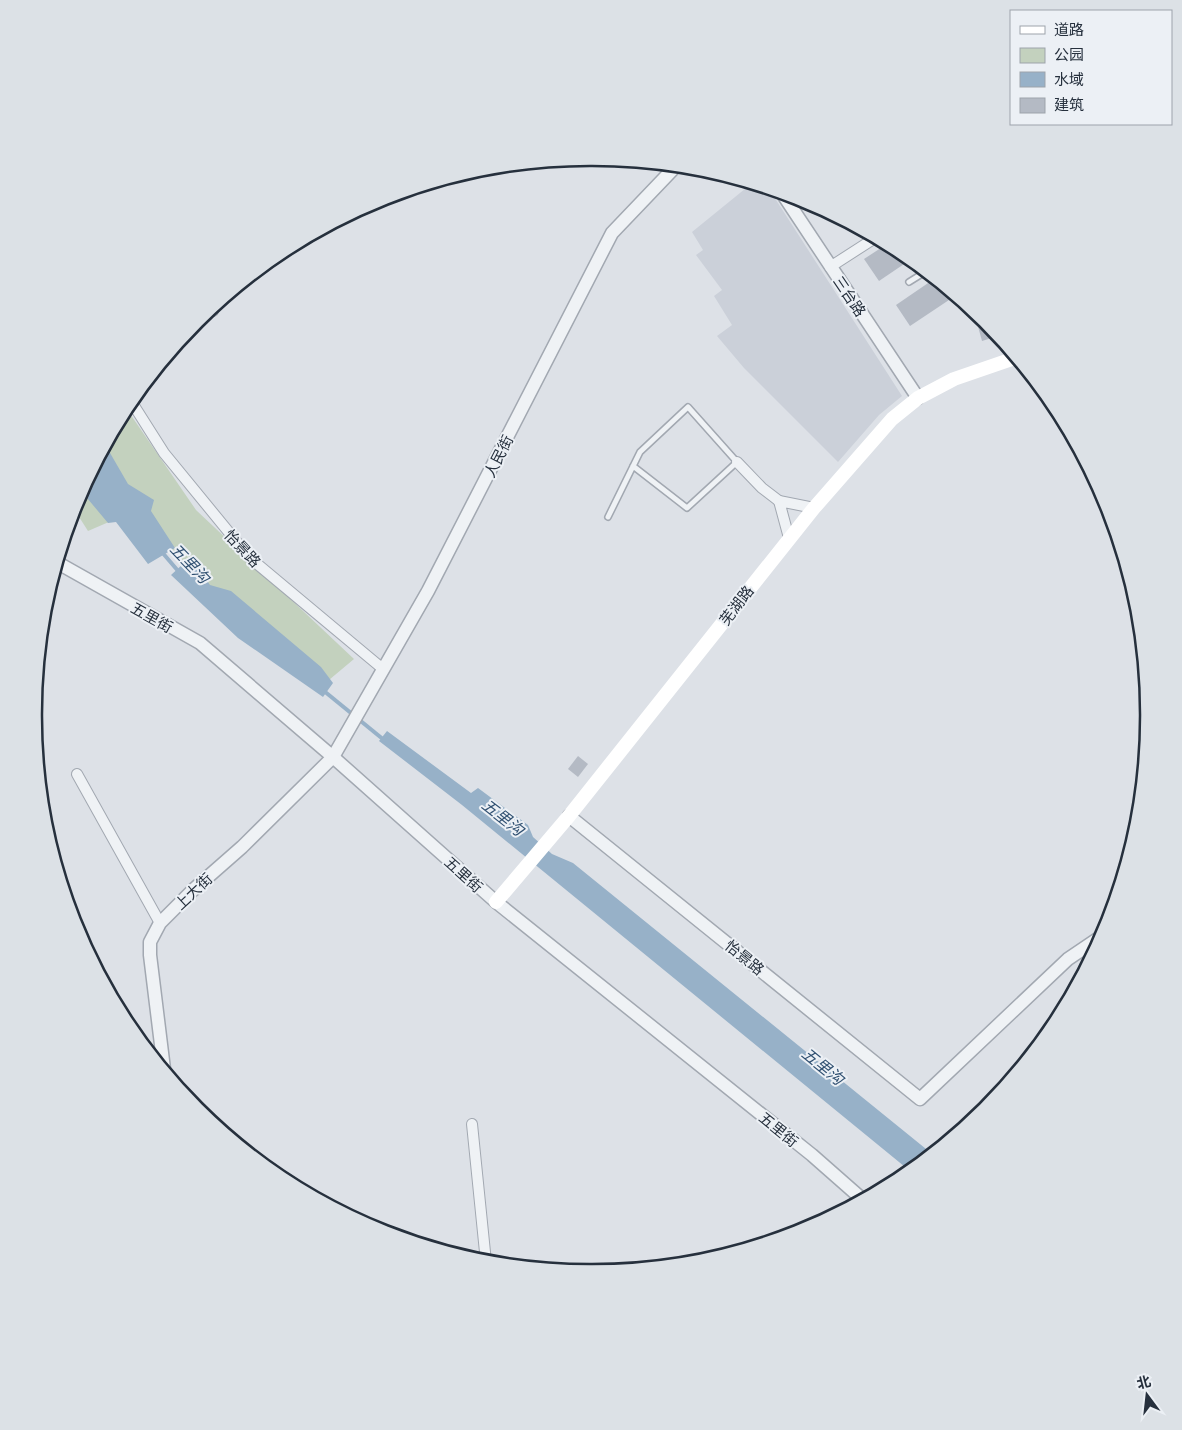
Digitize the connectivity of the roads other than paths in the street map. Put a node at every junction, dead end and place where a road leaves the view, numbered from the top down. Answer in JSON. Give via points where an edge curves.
{"nodes":[{"id":1,"x":670,"y":172,"type":"edge"},
{"id":2,"x":789,"y":204,"type":"edge"},
{"id":3,"x":868,"y":242,"type":"edge"},
{"id":4,"x":830,"y":266,"type":"junction"},
{"id":5,"x":919,"y":276,"type":"edge"},
{"id":6,"x":909,"y":282,"type":"dead end"},
{"id":7,"x":1009,"y":360,"type":"edge"},
{"id":8,"x":918,"y":398,"type":"junction"},
{"id":9,"x":136,"y":409,"type":"edge"},
{"id":10,"x":737,"y":462,"type":"junction"},
{"id":11,"x":633,"y":466,"type":"junction"},
{"id":12,"x":779,"y":501,"type":"junction"},
{"id":13,"x":814,"y":508,"type":"junction"},
{"id":14,"x":608,"y":517,"type":"dead end"},
{"id":15,"x":789,"y":538,"type":"junction"},
{"id":16,"x":63,"y":566,"type":"edge"},
{"id":17,"x":383,"y":670,"type":"junction"},
{"id":18,"x":333,"y":757,"type":"junction"},
{"id":19,"x":76,"y":774,"type":"dead end"},
{"id":20,"x":569,"y":816,"type":"junction"},
{"id":21,"x":496,"y":902,"type":"junction"},
{"id":22,"x":160,"y":923,"type":"junction"},
{"id":23,"x":1089,"y":944,"type":"edge"},
{"id":24,"x":163,"y":1057,"type":"edge"},
{"id":25,"x":472,"y":1124,"type":"dead end"},
{"id":26,"x":857,"y":1194,"type":"edge"},
{"id":27,"x":485,"y":1253,"type":"edge"}],
"edges":[{"from":1,"to":17,"type":"street","name":"人民街","via":[[612,233],[428,591]]},
{"from":2,"to":4,"type":"street","name":"三台路"},
{"from":3,"to":4,"type":"street"},
{"from":4,"to":8,"type":"street","name":"三台路"},
{"from":5,"to":6,"type":"lane"},
{"from":7,"to":8,"type":"main road","name":"芜湖路","via":[[954,379]]},
{"from":8,"to":13,"type":"main road","name":"芜湖路","via":[[892,419]]},
{"from":9,"to":17,"type":"street","name":"怡景路","via":[[164,453],[250,558]]},
{"from":10,"to":11,"type":"lane","via":[[687,508]]},
{"from":10,"to":11,"type":"lane","via":[[688,407],[640,452]]},
{"from":10,"to":12,"type":"street"},
{"from":11,"to":14,"type":"lane"},
{"from":12,"to":13,"type":"street"},
{"from":12,"to":15,"type":"street"},
{"from":13,"to":15,"type":"main road","name":"芜湖路"},
{"from":15,"to":20,"type":"main road","name":"芜湖路"},
{"from":16,"to":18,"type":"street","name":"五里街","via":[[200,644]]},
{"from":17,"to":18,"type":"street","name":"人民街"},
{"from":18,"to":21,"type":"street","name":"五里街"},
{"from":18,"to":22,"type":"street","name":"上大街"},
{"from":19,"to":22,"type":"street"},
{"from":20,"to":21,"type":"main road","name":"芜湖路"},
{"from":20,"to":23,"type":"street","name":"怡景路","via":[[920,1099],[1068,958]]},
{"from":21,"to":26,"type":"street","name":"五里街"},
{"from":22,"to":24,"type":"street","name":"上大街","via":[[150,942],[150,955]]},
{"from":25,"to":27,"type":"street"}]}
